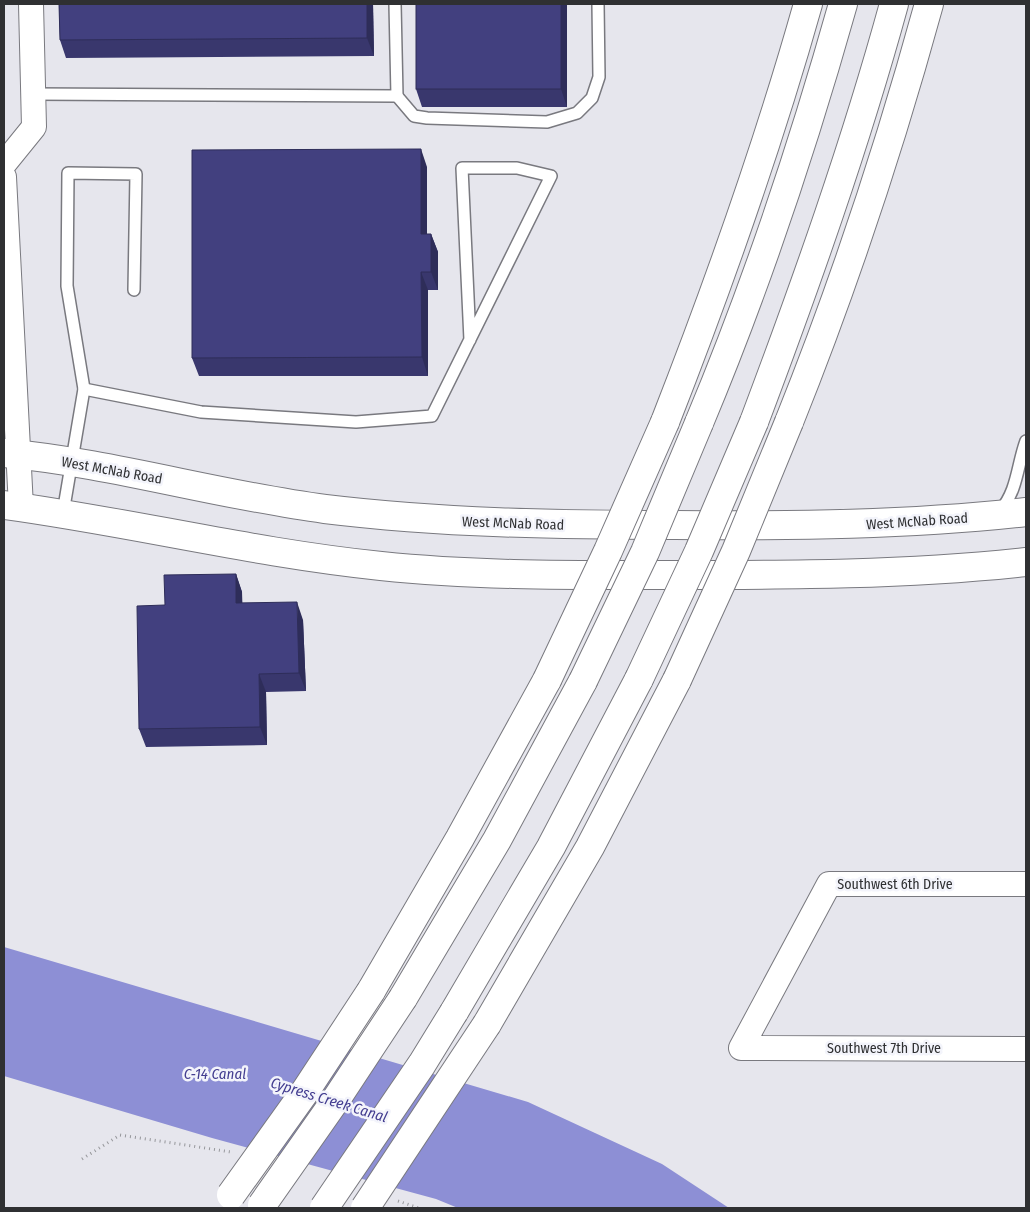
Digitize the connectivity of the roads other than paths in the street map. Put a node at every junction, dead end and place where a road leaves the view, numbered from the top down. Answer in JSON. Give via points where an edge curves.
{"nodes":[{"id":1,"x":30,"y":4,"type":"edge"},
{"id":2,"x":395,"y":4,"type":"edge"},
{"id":3,"x":598,"y":4,"type":"edge"},
{"id":4,"x":808,"y":4,"type":"edge"},
{"id":5,"x":843,"y":4,"type":"edge"},
{"id":6,"x":894,"y":4,"type":"edge"},
{"id":7,"x":929,"y":4,"type":"edge"},
{"id":8,"x":33,"y":94,"type":"junction"},
{"id":9,"x":397,"y":96,"type":"junction"},
{"id":10,"x":4,"y":164,"type":"edge"},
{"id":11,"x":4,"y":177,"type":"edge"},
{"id":12,"x":134,"y":290,"type":"dead end"},
{"id":13,"x":7,"y":318,"type":"edge"},
{"id":14,"x":470,"y":340,"type":"junction"},
{"id":15,"x":84,"y":389,"type":"junction"},
{"id":16,"x":1026,"y":441,"type":"edge"},
{"id":17,"x":11,"y":454,"type":"edge"},
{"id":18,"x":70,"y":462,"type":"junction"},
{"id":19,"x":12,"y":506,"type":"edge"},
{"id":20,"x":1026,"y":512,"type":"edge"},
{"id":21,"x":63,"y":513,"type":"junction"},
{"id":22,"x":996,"y":516,"type":"junction"},
{"id":23,"x":1026,"y":562,"type":"edge"},
{"id":24,"x":1026,"y":884,"type":"edge"},
{"id":25,"x":742,"y":1048,"type":"joint"},
{"id":26,"x":1026,"y":1049,"type":"edge"},
{"id":27,"x":226,"y":1202,"type":"edge"},
{"id":28,"x":261,"y":1207,"type":"edge"},
{"id":29,"x":324,"y":1208,"type":"edge"},
{"id":30,"x":365,"y":1208,"type":"edge"}],
"edges":[{"from":1,"to":8,"type":"street"},
{"from":2,"to":9,"type":"lane"},
{"from":3,"to":9,"type":"lane","via":[[599,78],[592,98],[577,113],[547,122],[427,118],[414,116]]},
{"from":4,"to":27,"type":"main road","bridge":true,"via":[[742,219],[665,422],[547,680],[371,991],[304,1093]]},
{"from":5,"to":28,"type":"main road","bridge":true,"via":[[776,221],[720,372],[649,544],[583,680],[501,832],[404,998]]},
{"from":6,"to":29,"type":"main road","bridge":true,"via":[[828,219],[754,422],[639,680],[551,847],[454,1012]]},
{"from":7,"to":30,"type":"main road","bridge":true,"via":[[908,80],[832,312],[736,552],[677,680],[590,847],[486,1024]]},
{"from":8,"to":9,"type":"lane"},
{"from":8,"to":10,"type":"street","via":[[34,128]]},
{"from":11,"to":13,"type":"street"},
{"from":12,"to":15,"type":"lane","via":[[136,174],[68,174],[67,286]]},
{"from":13,"to":17,"type":"street"},
{"from":14,"to":14,"type":"lane","via":[[479,323],[551,176],[517,168],[462,168]]},
{"from":14,"to":15,"type":"lane","via":[[432,416],[356,422],[201,412]]},
{"from":15,"to":18,"type":"lane"},
{"from":16,"to":22,"type":"lane","via":[[1017,480]]},
{"from":17,"to":18,"type":"main road","name":"West McNab Road"},
{"from":17,"to":19,"type":"street"},
{"from":18,"to":21,"type":"lane"},
{"from":18,"to":22,"type":"main road","name":"West McNab Road","via":[[312,507],[474,523],[794,526],[910,523]]},
{"from":19,"to":21,"type":"main road"},
{"from":20,"to":22,"type":"main road","name":"West McNab Road"},
{"from":21,"to":23,"type":"main road","via":[[295,555],[453,572],[810,575],[929,572]]},
{"from":24,"to":25,"type":"street","name":"Southwest 6th Drive","via":[[829,884]]},
{"from":25,"to":26,"type":"street","name":"Southwest 7th Drive"}]}
